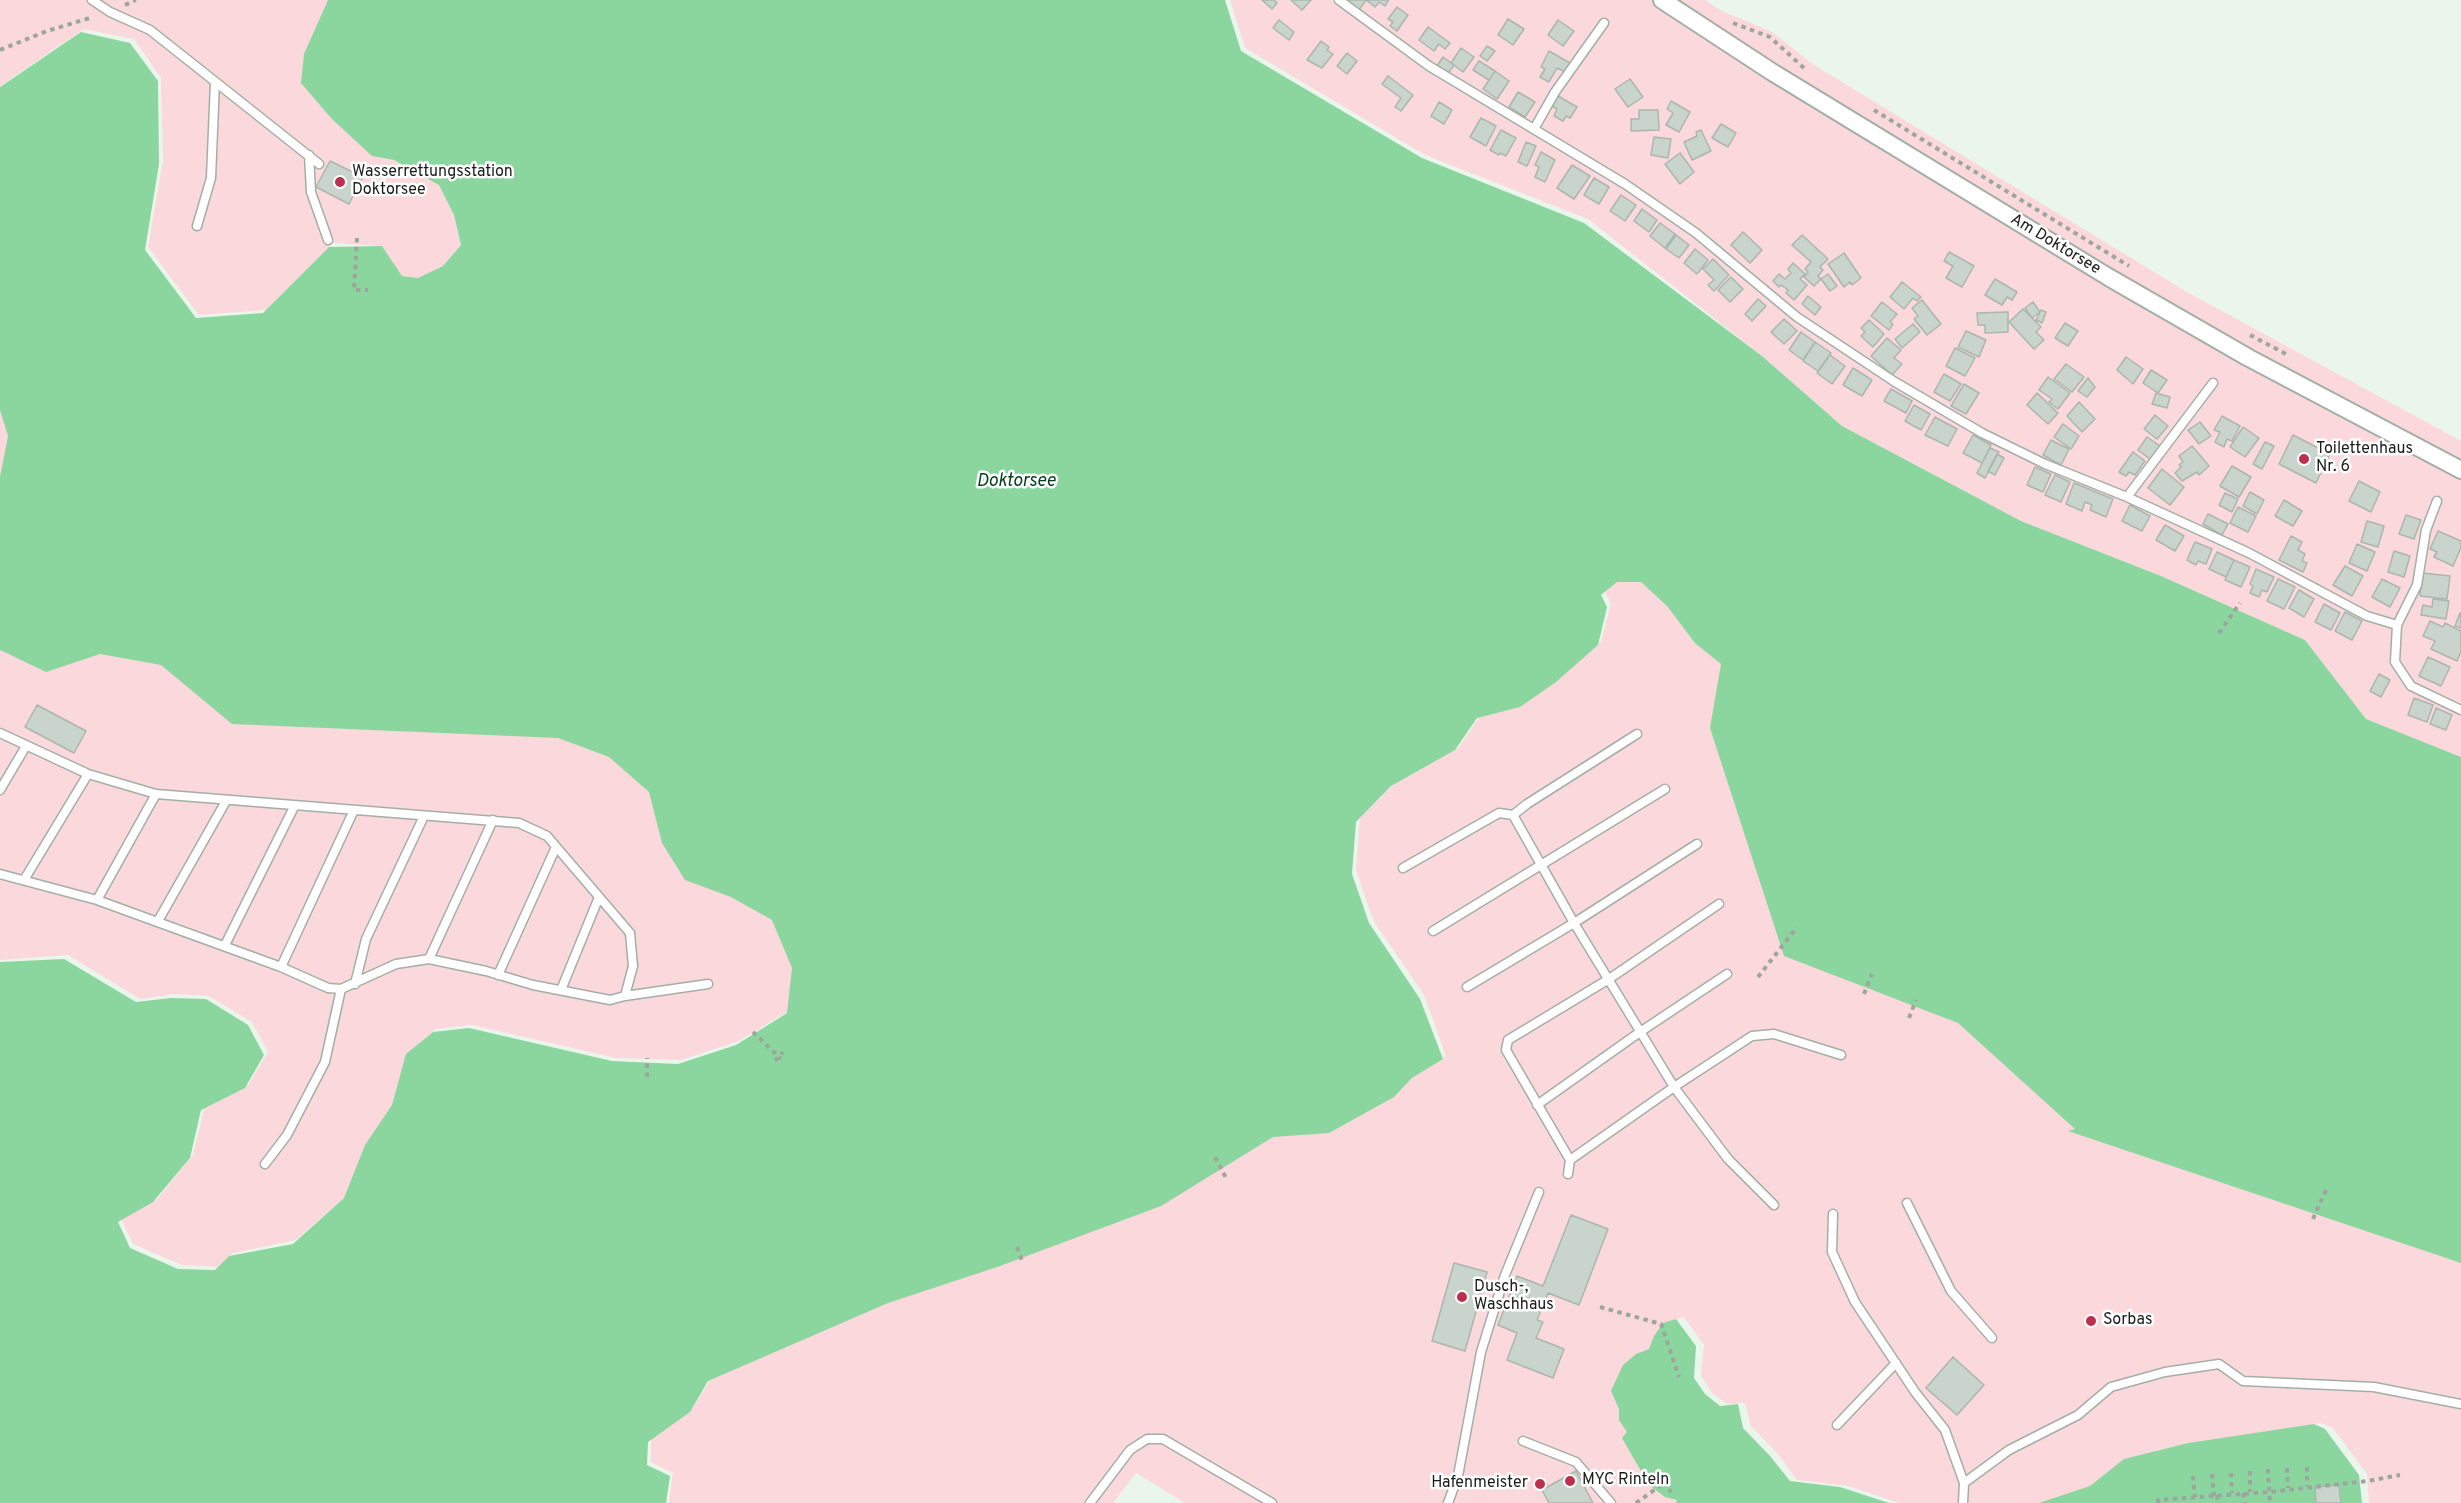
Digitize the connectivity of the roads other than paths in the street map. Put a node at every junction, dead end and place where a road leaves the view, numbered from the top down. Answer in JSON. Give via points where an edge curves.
{"nodes":[{"id":1,"x":92,"y":0,"type":"edge"},
{"id":2,"x":1339,"y":0,"type":"edge"},
{"id":3,"x":1662,"y":0,"type":"edge"},
{"id":4,"x":1604,"y":22,"type":"dead end"},
{"id":5,"x":215,"y":82,"type":"junction"},
{"id":6,"x":1534,"y":129,"type":"junction"},
{"id":7,"x":309,"y":155,"type":"junction"},
{"id":8,"x":319,"y":164,"type":"dead end"},
{"id":9,"x":197,"y":226,"type":"dead end"},
{"id":10,"x":328,"y":240,"type":"dead end"},
{"id":11,"x":2213,"y":382,"type":"dead end"},
{"id":12,"x":2461,"y":470,"type":"edge"},
{"id":13,"x":2127,"y":497,"type":"junction"},
{"id":14,"x":2437,"y":501,"type":"dead end"},
{"id":15,"x":2397,"y":625,"type":"junction"},
{"id":16,"x":2461,"y":710,"type":"edge"},
{"id":17,"x":0,"y":733,"type":"edge"},
{"id":18,"x":1637,"y":734,"type":"dead end"},
{"id":19,"x":26,"y":746,"type":"junction"},
{"id":20,"x":88,"y":774,"type":"junction"},
{"id":21,"x":1665,"y":789,"type":"dead end"},
{"id":22,"x":0,"y":790,"type":"edge"},
{"id":23,"x":156,"y":794,"type":"junction"},
{"id":24,"x":226,"y":801,"type":"junction"},
{"id":25,"x":294,"y":807,"type":"junction"},
{"id":26,"x":354,"y":810,"type":"junction"},
{"id":27,"x":1514,"y":815,"type":"junction"},
{"id":28,"x":424,"y":816,"type":"junction"},
{"id":29,"x":493,"y":820,"type":"junction"},
{"id":30,"x":1697,"y":844,"type":"dead end"},
{"id":31,"x":556,"y":847,"type":"junction"},
{"id":32,"x":1541,"y":866,"type":"junction"},
{"id":33,"x":1403,"y":868,"type":"dead end"},
{"id":34,"x":0,"y":874,"type":"edge"},
{"id":35,"x":24,"y":880,"type":"junction"},
{"id":36,"x":598,"y":897,"type":"junction"},
{"id":37,"x":97,"y":900,"type":"junction"},
{"id":38,"x":1719,"y":904,"type":"dead end"},
{"id":39,"x":158,"y":921,"type":"junction"},
{"id":40,"x":1574,"y":923,"type":"junction"},
{"id":41,"x":1433,"y":931,"type":"dead end"},
{"id":42,"x":225,"y":945,"type":"junction"},
{"id":43,"x":429,"y":959,"type":"junction"},
{"id":44,"x":281,"y":967,"type":"junction"},
{"id":45,"x":1727,"y":974,"type":"dead end"},
{"id":46,"x":498,"y":975,"type":"junction"},
{"id":47,"x":1609,"y":980,"type":"junction"},
{"id":48,"x":355,"y":984,"type":"junction"},
{"id":49,"x":708,"y":984,"type":"dead end"},
{"id":50,"x":1467,"y":987,"type":"dead end"},
{"id":51,"x":341,"y":989,"type":"junction"},
{"id":52,"x":561,"y":990,"type":"junction"},
{"id":53,"x":625,"y":996,"type":"junction"},
{"id":54,"x":1640,"y":1032,"type":"junction"},
{"id":55,"x":1842,"y":1055,"type":"dead end"},
{"id":56,"x":1674,"y":1087,"type":"junction"},
{"id":57,"x":1537,"y":1105,"type":"junction"},
{"id":58,"x":1570,"y":1160,"type":"junction"},
{"id":59,"x":265,"y":1164,"type":"dead end"},
{"id":60,"x":1568,"y":1174,"type":"dead end"},
{"id":61,"x":1539,"y":1192,"type":"dead end"},
{"id":62,"x":1907,"y":1203,"type":"dead end"},
{"id":63,"x":1774,"y":1205,"type":"dead end"},
{"id":64,"x":1833,"y":1214,"type":"dead end"},
{"id":65,"x":1992,"y":1338,"type":"dead end"},
{"id":66,"x":1896,"y":1363,"type":"junction"},
{"id":67,"x":2461,"y":1404,"type":"edge"},
{"id":68,"x":1837,"y":1425,"type":"dead end"},
{"id":69,"x":1523,"y":1441,"type":"dead end"},
{"id":70,"x":1964,"y":1483,"type":"junction"},
{"id":71,"x":1090,"y":1503,"type":"edge"},
{"id":72,"x":1272,"y":1503,"type":"edge"},
{"id":73,"x":1448,"y":1503,"type":"edge"},
{"id":74,"x":1611,"y":1503,"type":"edge"},
{"id":75,"x":1963,"y":1503,"type":"edge"}],
"edges":[{"from":1,"to":5,"type":"lane","via":[[150,30]]},
{"from":2,"to":6,"type":"lane","via":[[1429,66]]},
{"from":3,"to":12,"type":"street","name":"Am Doktorsee","via":[[1781,78],[2110,278],[2249,358]]},
{"from":4,"to":6,"type":"lane"},
{"from":5,"to":7,"type":"lane"},
{"from":5,"to":9,"type":"lane","via":[[211,178]]},
{"from":6,"to":13,"type":"lane","via":[[1696,233],[1797,317],[1895,382],[1982,433]]},
{"from":7,"to":8,"type":"lane"},
{"from":7,"to":10,"type":"lane","via":[[311,192]]},
{"from":11,"to":13,"type":"lane"},
{"from":13,"to":15,"type":"lane","via":[[2249,553],[2367,616]]},
{"from":14,"to":15,"type":"lane","via":[[2426,530],[2417,585]]},
{"from":15,"to":16,"type":"lane","via":[[2395,662],[2411,686]]},
{"from":17,"to":19,"type":"lane"},
{"from":18,"to":27,"type":"lane"},
{"from":19,"to":20,"type":"lane"},
{"from":19,"to":22,"type":"lane"},
{"from":20,"to":23,"type":"lane"},
{"from":20,"to":35,"type":"lane"},
{"from":21,"to":32,"type":"lane"},
{"from":23,"to":24,"type":"lane"},
{"from":23,"to":37,"type":"lane"},
{"from":24,"to":25,"type":"lane"},
{"from":24,"to":39,"type":"lane"},
{"from":25,"to":26,"type":"lane"},
{"from":25,"to":42,"type":"lane"},
{"from":26,"to":28,"type":"lane"},
{"from":26,"to":44,"type":"lane"},
{"from":27,"to":32,"type":"lane"},
{"from":27,"to":33,"type":"lane","via":[[1499,813]]},
{"from":28,"to":29,"type":"lane"},
{"from":28,"to":48,"type":"lane","via":[[366,939]]},
{"from":29,"to":31,"type":"lane","via":[[519,823],[547,836]]},
{"from":29,"to":43,"type":"lane"},
{"from":30,"to":40,"type":"lane"},
{"from":31,"to":36,"type":"lane"},
{"from":31,"to":46,"type":"lane"},
{"from":32,"to":40,"type":"lane"},
{"from":32,"to":41,"type":"lane"},
{"from":34,"to":35,"type":"lane"},
{"from":35,"to":37,"type":"lane"},
{"from":36,"to":52,"type":"lane"},
{"from":36,"to":53,"type":"lane","via":[[630,933],[633,966]]},
{"from":37,"to":39,"type":"lane"},
{"from":38,"to":47,"type":"lane"},
{"from":39,"to":42,"type":"lane"},
{"from":40,"to":47,"type":"lane"},
{"from":40,"to":50,"type":"lane"},
{"from":42,"to":44,"type":"lane"},
{"from":43,"to":46,"type":"lane"},
{"from":43,"to":48,"type":"lane","via":[[396,964]]},
{"from":44,"to":51,"type":"lane","via":[[328,988]]},
{"from":45,"to":54,"type":"lane"},
{"from":46,"to":52,"type":"lane"},
{"from":47,"to":54,"type":"lane"},
{"from":47,"to":57,"type":"lane","via":[[1508,1040],[1506,1050]]},
{"from":48,"to":51,"type":"lane"},
{"from":49,"to":53,"type":"lane"},
{"from":51,"to":59,"type":"lane","via":[[326,1062],[287,1135]]},
{"from":52,"to":53,"type":"lane","via":[[610,1000]]},
{"from":54,"to":56,"type":"lane"},
{"from":54,"to":57,"type":"lane"},
{"from":55,"to":56,"type":"lane","via":[[1774,1034],[1752,1036]]},
{"from":56,"to":58,"type":"lane"},
{"from":56,"to":63,"type":"lane","via":[[1728,1159]]},
{"from":57,"to":58,"type":"lane"},
{"from":58,"to":60,"type":"lane"},
{"from":61,"to":73,"type":"lane","via":[[1505,1275],[1481,1352],[1458,1476]]},
{"from":62,"to":65,"type":"lane","via":[[1951,1290]]},
{"from":64,"to":66,"type":"lane","via":[[1832,1252],[1855,1302]]},
{"from":66,"to":68,"type":"lane"},
{"from":66,"to":70,"type":"lane","via":[[1946,1430]]},
{"from":67,"to":70,"type":"lane","via":[[2374,1387],[2243,1381],[2218,1364],[2165,1372],[2111,1388],[2078,1415],[2009,1450]]},
{"from":69,"to":74,"type":"lane","via":[[1576,1462]]},
{"from":70,"to":75,"type":"lane"},
{"from":71,"to":72,"type":"lane","via":[[1130,1450],[1147,1439],[1163,1439]]}]}
